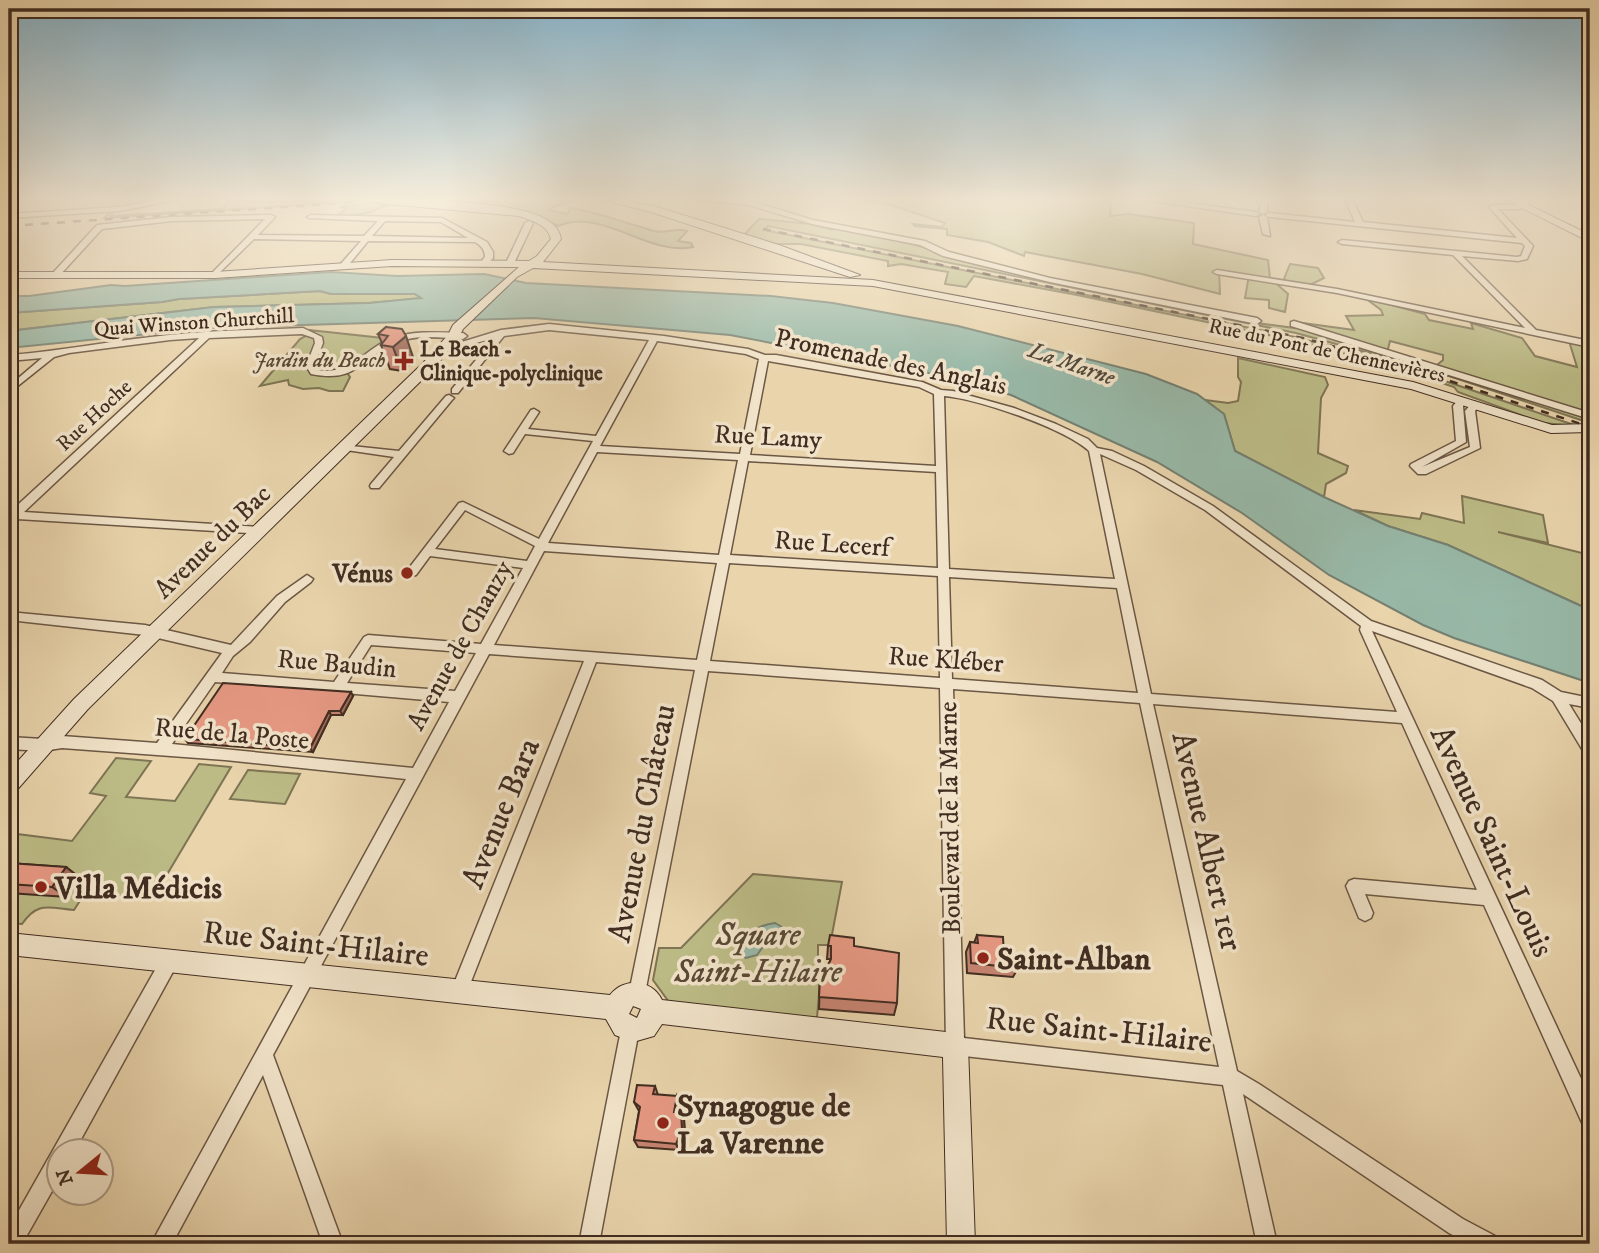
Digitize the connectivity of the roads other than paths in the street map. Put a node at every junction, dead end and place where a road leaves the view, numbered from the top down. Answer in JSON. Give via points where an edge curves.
{"nodes":[{"id":1,"x":71,"y":257,"type":"edge"},
{"id":2,"x":232,"y":257,"type":"edge"},
{"id":3,"x":351,"y":257,"type":"edge"},
{"id":4,"x":489,"y":257,"type":"edge"},
{"id":5,"x":515,"y":257,"type":"edge"},
{"id":6,"x":539,"y":257,"type":"edge"},
{"id":7,"x":800,"y":257,"type":"edge"},
{"id":8,"x":960,"y":257,"type":"edge"},
{"id":9,"x":1459,"y":257,"type":"edge"},
{"id":10,"x":1499,"y":257,"type":"edge"},
{"id":11,"x":1523,"y":257,"type":"edge"},
{"id":12,"x":483,"y":264,"type":"junction"},
{"id":13,"x":530,"y":264,"type":"junction"},
{"id":14,"x":343,"y":266,"type":"junction"},
{"id":15,"x":510,"y":269,"type":"junction"},
{"id":16,"x":1217,"y":272,"type":"dead end"},
{"id":17,"x":9,"y":275,"type":"edge"},
{"id":18,"x":55,"y":275,"type":"junction"},
{"id":19,"x":215,"y":275,"type":"junction"},
{"id":20,"x":1273,"y":276,"type":"joint"},
{"id":21,"x":873,"y":283,"type":"junction"},
{"id":22,"x":1257,"y":321,"type":"dead end"},
{"id":23,"x":1294,"y":326,"type":"dead end"},
{"id":24,"x":462,"y":329,"type":"junction"},
{"id":25,"x":1533,"y":331,"type":"junction"},
{"id":26,"x":500,"y":333,"type":"junction"},
{"id":27,"x":205,"y":337,"type":"junction"},
{"id":28,"x":485,"y":337,"type":"junction"},
{"id":29,"x":654,"y":338,"type":"junction"},
{"id":30,"x":1590,"y":345,"type":"edge"},
{"id":31,"x":443,"y":349,"type":"junction"},
{"id":32,"x":51,"y":355,"type":"junction"},
{"id":33,"x":9,"y":358,"type":"edge"},
{"id":34,"x":764,"y":358,"type":"junction"},
{"id":35,"x":9,"y":390,"type":"edge"},
{"id":36,"x":939,"y":393,"type":"junction"},
{"id":37,"x":1469,"y":403,"type":"junction"},
{"id":38,"x":534,"y":412,"type":"dead end"},
{"id":39,"x":1590,"y":416,"type":"edge"},
{"id":40,"x":1590,"y":428,"type":"edge"},
{"id":41,"x":522,"y":431,"type":"junction"},
{"id":42,"x":597,"y":444,"type":"junction"},
{"id":43,"x":346,"y":447,"type":"junction"},
{"id":44,"x":1094,"y":450,"type":"junction"},
{"id":45,"x":509,"y":451,"type":"dead end"},
{"id":46,"x":402,"y":454,"type":"junction"},
{"id":47,"x":744,"y":458,"type":"junction"},
{"id":48,"x":940,"y":469,"type":"junction"},
{"id":49,"x":374,"y":486,"type":"dead end"},
{"id":50,"x":463,"y":505,"type":"joint"},
{"id":51,"x":11,"y":518,"type":"edge"},
{"id":52,"x":260,"y":531,"type":"junction"},
{"id":53,"x":541,"y":545,"type":"junction"},
{"id":54,"x":427,"y":552,"type":"junction"},
{"id":55,"x":724,"y":559,"type":"junction"},
{"id":56,"x":530,"y":565,"type":"junction"},
{"id":57,"x":412,"y":572,"type":"dead end"},
{"id":58,"x":942,"y":573,"type":"junction"},
{"id":59,"x":307,"y":579,"type":"dead end"},
{"id":60,"x":1122,"y":584,"type":"junction"},
{"id":61,"x":9,"y":616,"type":"edge"},
{"id":62,"x":1367,"y":624,"type":"junction"},
{"id":63,"x":155,"y":632,"type":"junction"},
{"id":64,"x":484,"y":649,"type":"junction"},
{"id":65,"x":229,"y":653,"type":"junction"},
{"id":66,"x":592,"y":656,"type":"junction"},
{"id":67,"x":702,"y":665,"type":"junction"},
{"id":68,"x":212,"y":677,"type":"junction"},
{"id":69,"x":946,"y":681,"type":"junction"},
{"id":70,"x":339,"y":685,"type":"junction"},
{"id":71,"x":458,"y":697,"type":"junction"},
{"id":72,"x":1145,"y":697,"type":"junction"},
{"id":73,"x":1558,"y":697,"type":"junction"},
{"id":74,"x":1590,"y":703,"type":"edge"},
{"id":75,"x":1404,"y":718,"type":"junction"},
{"id":76,"x":9,"y":743,"type":"edge"},
{"id":77,"x":43,"y":745,"type":"junction"},
{"id":78,"x":160,"y":750,"type":"junction"},
{"id":79,"x":1590,"y":750,"type":"edge"},
{"id":80,"x":416,"y":774,"type":"junction"},
{"id":81,"x":9,"y":786,"type":"edge"},
{"id":82,"x":1489,"y":898,"type":"junction"},
{"id":83,"x":1365,"y":913,"type":"dead end"},
{"id":84,"x":9,"y":944,"type":"edge"},
{"id":85,"x":169,"y":962,"type":"junction"},
{"id":86,"x":306,"y":975,"type":"junction"},
{"id":87,"x":459,"y":991,"type":"junction"},
{"id":88,"x":636,"y":1004,"type":"junction"},
{"id":89,"x":630,"y":1030,"type":"joint"},
{"id":90,"x":955,"y":1046,"type":"junction"},
{"id":91,"x":264,"y":1053,"type":"junction"},
{"id":92,"x":1230,"y":1077,"type":"junction"},
{"id":93,"x":1590,"y":1118,"type":"edge"},
{"id":94,"x":71,"y":1138,"type":"edge"},
{"id":95,"x":46,"y":1181,"type":"edge"},
{"id":96,"x":10,"y":1244,"type":"edge"},
{"id":97,"x":160,"y":1244,"type":"edge"},
{"id":98,"x":333,"y":1244,"type":"edge"},
{"id":99,"x":589,"y":1244,"type":"edge"},
{"id":100,"x":961,"y":1244,"type":"edge"},
{"id":101,"x":1267,"y":1244,"type":"edge"},
{"id":102,"x":1490,"y":1244,"type":"edge"}],
"edges":[{"from":1,"to":18,"type":"street"},
{"from":2,"to":19,"type":"street"},
{"from":3,"to":14,"type":"street"},
{"from":4,"to":12,"type":"street"},
{"from":5,"to":15,"type":"street"},
{"from":6,"to":13,"type":"main road","name":"Avenue du Bac"},
{"from":7,"to":21,"type":"main road"},
{"from":8,"to":22,"type":"street"},
{"from":9,"to":25,"type":"street"},
{"from":10,"to":11,"type":"street"},
{"from":12,"to":14,"type":"main road"},
{"from":12,"to":15,"type":"main road"},
{"from":13,"to":15,"type":"main road","name":"Avenue du Bac"},
{"from":13,"to":21,"type":"main road"},
{"from":14,"to":19,"type":"main road"},
{"from":15,"to":24,"type":"main road","name":"Avenue du Bac"},
{"from":16,"to":20,"type":"street"},
{"from":17,"to":18,"type":"main road"},
{"from":18,"to":19,"type":"main road"},
{"from":20,"to":25,"type":"street"},
{"from":21,"to":37,"type":"main road","name":"Rue du Pont de Chennevières","via":[[1413,386]]},
{"from":23,"to":39,"type":"street"},
{"from":24,"to":27,"type":"street","name":"Quai Winston Churchill","via":[[396,339],[359,366],[329,374],[314,372],[310,366],[319,343],[313,333]]},
{"from":24,"to":28,"type":"street","name":"Promenade des Anglais"},
{"from":24,"to":31,"type":"main road","name":"Avenue du Bac"},
{"from":25,"to":30,"type":"street"},
{"from":26,"to":28,"type":"street","name":"Promenade des Anglais"},
{"from":26,"to":29,"type":"street","name":"Promenade des Anglais","via":[[549,327]]},
{"from":26,"to":46,"type":"street"},
{"from":27,"to":32,"type":"street","name":"Quai Winston Churchill","via":[[170,337]]},
{"from":27,"to":51,"type":"street","name":"Rue Hoche"},
{"from":28,"to":31,"type":"street","name":"Promenade des Anglais"},
{"from":29,"to":34,"type":"street","name":"Promenade des Anglais"},
{"from":29,"to":42,"type":"street","name":"Avenue de Chanzy"},
{"from":31,"to":43,"type":"main road","name":"Avenue du Bac"},
{"from":32,"to":33,"type":"street","name":"Quai Winston Churchill"},
{"from":32,"to":35,"type":"street"},
{"from":34,"to":36,"type":"street","name":"Promenade des Anglais","via":[[922,386]]},
{"from":34,"to":47,"type":"street"},
{"from":36,"to":44,"type":"street","name":"Promenade des Anglais","via":[[1011,410],[1063,431]]},
{"from":36,"to":48,"type":"street","name":"Boulevard de la Marne"},
{"from":37,"to":37,"type":"street","via":[[1458,406],[1461,442],[1415,466],[1422,472],[1475,448]]},
{"from":37,"to":40,"type":"main road","name":"Rue du Pont de Chennevières","via":[[1551,429]]},
{"from":38,"to":41,"type":"street"},
{"from":41,"to":42,"type":"street","name":"Rue Lamy"},
{"from":41,"to":45,"type":"street"},
{"from":42,"to":47,"type":"street","name":"Rue Lamy"},
{"from":42,"to":53,"type":"street","name":"Avenue de Chanzy"},
{"from":43,"to":46,"type":"street"},
{"from":43,"to":52,"type":"main road","name":"Avenue du Bac"},
{"from":44,"to":60,"type":"street","name":"Avenue Albert 1er"},
{"from":44,"to":62,"type":"street","name":"Promenade des Anglais","via":[[1140,468],[1198,502]]},
{"from":46,"to":49,"type":"street"},
{"from":47,"to":48,"type":"street","name":"Rue Lamy"},
{"from":47,"to":55,"type":"street"},
{"from":48,"to":58,"type":"street","name":"Boulevard de la Marne"},
{"from":50,"to":53,"type":"street"},
{"from":50,"to":54,"type":"street"},
{"from":51,"to":52,"type":"street"},
{"from":52,"to":63,"type":"main road","name":"Avenue du Bac"},
{"from":53,"to":55,"type":"street","name":"Rue Lecerf"},
{"from":53,"to":56,"type":"street","name":"Avenue de Chanzy"},
{"from":54,"to":56,"type":"street"},
{"from":54,"to":57,"type":"street"},
{"from":55,"to":58,"type":"street","name":"Rue Lecerf"},
{"from":55,"to":67,"type":"street","name":"Avenue du Château"},
{"from":56,"to":64,"type":"street","name":"Avenue de Chanzy"},
{"from":58,"to":60,"type":"street","name":"Rue Lecerf"},
{"from":58,"to":69,"type":"street","name":"Boulevard de la Marne"},
{"from":59,"to":65,"type":"street","via":[[289,591]]},
{"from":60,"to":72,"type":"street","name":"Avenue Albert 1er"},
{"from":61,"to":63,"type":"street"},
{"from":62,"to":73,"type":"street","name":"Promenade des Anglais","via":[[1537,684]]},
{"from":62,"to":75,"type":"street","name":"Avenue Saint-Louis"},
{"from":63,"to":65,"type":"street","via":[[226,646]]},
{"from":63,"to":77,"type":"main road","name":"Avenue du Bac"},
{"from":64,"to":66,"type":"street","name":"Rue Kléber"},
{"from":64,"to":70,"type":"street","name":"Rue Kléber","via":[[368,640]]},
{"from":64,"to":71,"type":"street","name":"Avenue de Chanzy"},
{"from":65,"to":68,"type":"street"},
{"from":66,"to":67,"type":"street","name":"Rue Kléber"},
{"from":66,"to":87,"type":"street","name":"Avenue Bara"},
{"from":67,"to":69,"type":"street","name":"Rue Kléber"},
{"from":67,"to":88,"type":"street","name":"Avenue du Château"},
{"from":68,"to":70,"type":"street","name":"Rue Baudin"},
{"from":68,"to":78,"type":"street"},
{"from":69,"to":72,"type":"street","name":"Rue Kléber"},
{"from":69,"to":90,"type":"street","name":"Boulevard de la Marne"},
{"from":70,"to":71,"type":"street","name":"Rue Baudin"},
{"from":71,"to":80,"type":"street","name":"Avenue de Chanzy"},
{"from":72,"to":75,"type":"street","name":"Rue Kléber"},
{"from":72,"to":92,"type":"street","name":"Avenue Albert 1er"},
{"from":73,"to":74,"type":"street","name":"Promenade des Anglais"},
{"from":73,"to":79,"type":"street"},
{"from":75,"to":82,"type":"street","name":"Avenue Saint-Louis"},
{"from":76,"to":77,"type":"street","name":"Rue de la Poste"},
{"from":77,"to":78,"type":"street","name":"Rue de la Poste","via":[[61,742]]},
{"from":77,"to":81,"type":"main road","name":"Avenue du Bac"},
{"from":78,"to":80,"type":"street","name":"Rue de la Poste"},
{"from":80,"to":86,"type":"street","name":"Avenue de Chanzy"},
{"from":82,"to":83,"type":"street","via":[[1354,886]]},
{"from":82,"to":93,"type":"street","name":"Avenue Saint-Louis"},
{"from":84,"to":85,"type":"main road","name":"Rue Saint-Hilaire"},
{"from":85,"to":86,"type":"main road","name":"Rue Saint-Hilaire"},
{"from":85,"to":94,"type":"street"},
{"from":86,"to":87,"type":"main road","name":"Rue Saint-Hilaire"},
{"from":86,"to":91,"type":"street","name":"Avenue de Chanzy"},
{"from":87,"to":88,"type":"main road","name":"Rue Saint-Hilaire"},
{"from":88,"to":89,"type":"main road","via":[[645,1026]]},
{"from":88,"to":90,"type":"main road","name":"Rue Saint-Hilaire"},
{"from":89,"to":99,"type":"street"},
{"from":90,"to":92,"type":"street","name":"Rue Saint-Hilaire"},
{"from":90,"to":100,"type":"main road","name":"Boulevard de la Marne"},
{"from":91,"to":97,"type":"street","name":"Avenue de Chanzy"},
{"from":91,"to":98,"type":"street"},
{"from":92,"to":101,"type":"street","name":"Avenue Albert 1er"},
{"from":92,"to":102,"type":"street","name":"Rue Saint-Hilaire","via":[[1457,1227]]},
{"from":95,"to":96,"type":"street"}]}
